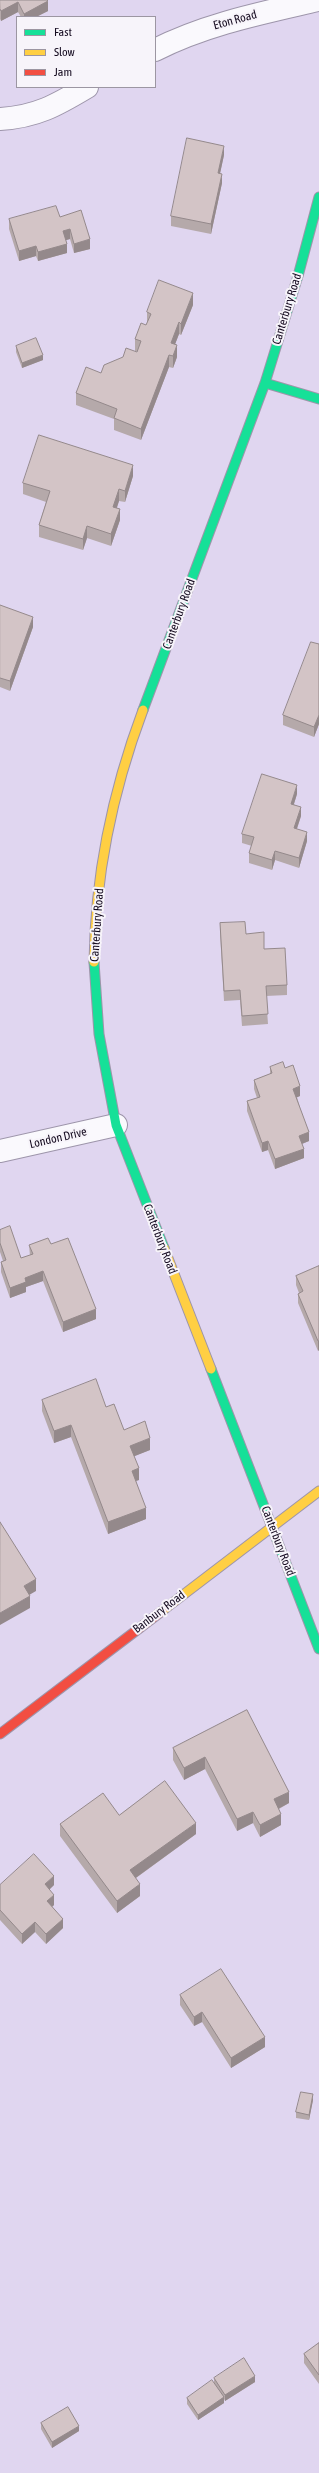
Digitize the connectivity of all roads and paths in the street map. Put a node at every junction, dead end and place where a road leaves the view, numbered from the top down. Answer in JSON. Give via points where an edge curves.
{"nodes":[{"id":1,"x":318,"y":0,"type":"edge"},
{"id":2,"x":156,"y":50,"type":"edge"},
{"id":3,"x":85,"y":88,"type":"edge"},
{"id":4,"x":0,"y":119,"type":"edge"},
{"id":5,"x":319,"y":197,"type":"edge"},
{"id":6,"x":264,"y":383,"type":"junction"},
{"id":7,"x":319,"y":399,"type":"edge"},
{"id":8,"x":116,"y":1125,"type":"junction"},
{"id":9,"x":0,"y":1151,"type":"edge"},
{"id":10,"x":319,"y":1491,"type":"edge"},
{"id":11,"x":272,"y":1526,"type":"junction"},
{"id":12,"x":319,"y":1649,"type":"edge"},
{"id":13,"x":0,"y":1734,"type":"edge"}],
"edges":[{"from":1,"to":2,"type":"street","name":"Eton Road","via":[[225,22],[181,37]]},
{"from":3,"to":4,"type":"street","via":[[51,108],[20,118]]},
{"from":5,"to":6,"type":"street","name":"Canterbury Road","via":[[298,276]]},
{"from":6,"to":7,"type":"street"},
{"from":6,"to":8,"type":"street","name":"Canterbury Road","via":[[134,734],[106,842],[97,896],[94,943],[95,993],[103,1060]]},
{"from":8,"to":9,"type":"street","name":"London Drive"},
{"from":8,"to":11,"type":"street","name":"Canterbury Road"},
{"from":10,"to":11,"type":"street","name":"Banbury Road"},
{"from":11,"to":12,"type":"street","name":"Canterbury Road"},
{"from":11,"to":13,"type":"street","name":"Banbury Road"}]}
